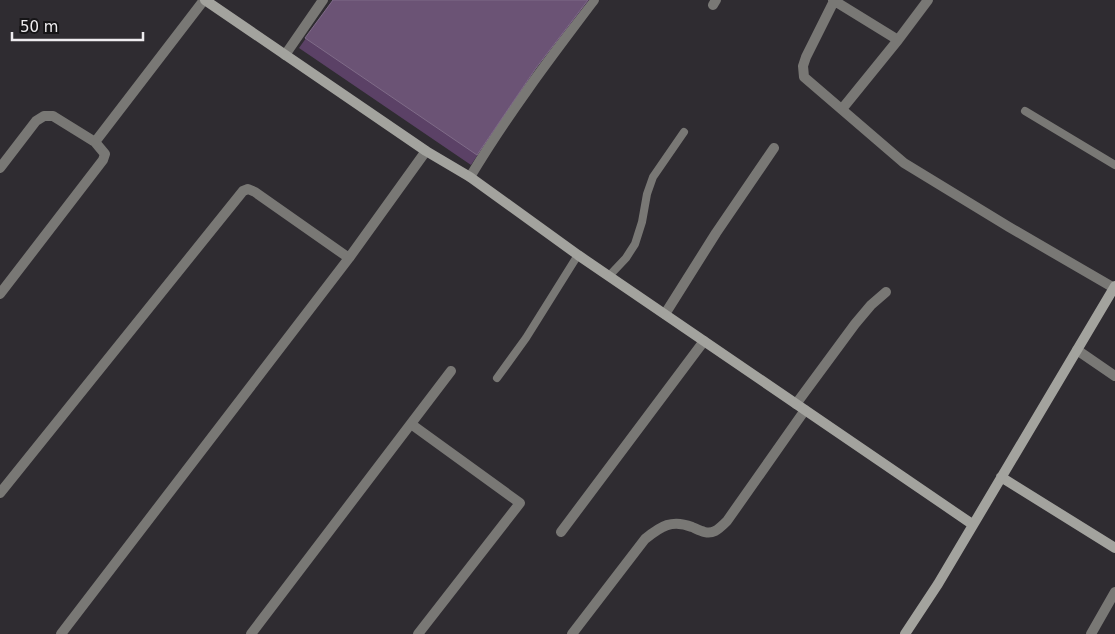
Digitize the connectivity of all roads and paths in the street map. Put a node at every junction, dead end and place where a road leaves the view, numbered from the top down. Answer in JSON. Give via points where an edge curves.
{"nodes":[{"id":1,"x":204,"y":0,"type":"edge"},
{"id":2,"x":323,"y":0,"type":"edge"},
{"id":3,"x":594,"y":0,"type":"edge"},
{"id":4,"x":833,"y":0,"type":"edge"},
{"id":5,"x":928,"y":0,"type":"edge"},
{"id":6,"x":898,"y":40,"type":"junction"},
{"id":7,"x":285,"y":55,"type":"junction"},
{"id":8,"x":842,"y":109,"type":"junction"},
{"id":9,"x":1025,"y":111,"type":"dead end"},
{"id":10,"x":684,"y":132,"type":"dead end"},
{"id":11,"x":95,"y":142,"type":"junction"},
{"id":12,"x":774,"y":148,"type":"dead end"},
{"id":13,"x":426,"y":151,"type":"junction"},
{"id":14,"x":1115,"y":165,"type":"edge"},
{"id":15,"x":0,"y":168,"type":"edge"},
{"id":16,"x":470,"y":177,"type":"junction"},
{"id":17,"x":578,"y":255,"type":"junction"},
{"id":18,"x":349,"y":258,"type":"junction"},
{"id":19,"x":609,"y":276,"type":"junction"},
{"id":20,"x":1114,"y":287,"type":"edge"},
{"id":21,"x":886,"y":292,"type":"dead end"},
{"id":22,"x":0,"y":294,"type":"edge"},
{"id":23,"x":665,"y":314,"type":"junction"},
{"id":24,"x":704,"y":341,"type":"junction"},
{"id":25,"x":1077,"y":350,"type":"junction"},
{"id":26,"x":451,"y":371,"type":"dead end"},
{"id":27,"x":1115,"y":376,"type":"edge"},
{"id":28,"x":497,"y":378,"type":"dead end"},
{"id":29,"x":796,"y":404,"type":"junction"},
{"id":30,"x":805,"y":410,"type":"junction"},
{"id":31,"x":411,"y":424,"type":"junction"},
{"id":32,"x":1002,"y":477,"type":"junction"},
{"id":33,"x":0,"y":493,"type":"edge"},
{"id":34,"x":972,"y":524,"type":"junction"},
{"id":35,"x":561,"y":532,"type":"dead end"},
{"id":36,"x":1115,"y":548,"type":"edge"},
{"id":37,"x":1115,"y":592,"type":"edge"},
{"id":38,"x":61,"y":634,"type":"edge"},
{"id":39,"x":251,"y":634,"type":"edge"},
{"id":40,"x":418,"y":634,"type":"edge"},
{"id":41,"x":572,"y":634,"type":"edge"},
{"id":42,"x":905,"y":634,"type":"edge"},
{"id":43,"x":1091,"y":634,"type":"edge"}],
"edges":[{"from":1,"to":7,"type":"street"},
{"from":1,"to":11,"type":"street"},
{"from":2,"to":7,"type":"street"},
{"from":3,"to":16,"type":"street","via":[[555,51]]},
{"from":4,"to":6,"type":"street"},
{"from":4,"to":8,"type":"street","via":[[803,66],[804,77]]},
{"from":5,"to":6,"type":"street"},
{"from":6,"to":8,"type":"street"},
{"from":7,"to":13,"type":"street"},
{"from":8,"to":20,"type":"street","via":[[904,163]]},
{"from":9,"to":14,"type":"lane"},
{"from":10,"to":19,"type":"lane","via":[[653,177],[635,244]]},
{"from":11,"to":15,"type":"street","via":[[53,116],[44,116],[36,121]]},
{"from":11,"to":22,"type":"street","via":[[105,154],[103,160]]},
{"from":12,"to":23,"type":"street"},
{"from":13,"to":16,"type":"street"},
{"from":13,"to":18,"type":"street"},
{"from":16,"to":17,"type":"street"},
{"from":17,"to":19,"type":"street"},
{"from":17,"to":28,"type":"lane"},
{"from":18,"to":33,"type":"street","via":[[255,192],[242,191]]},
{"from":18,"to":38,"type":"street"},
{"from":19,"to":23,"type":"street"},
{"from":20,"to":25,"type":"street"},
{"from":21,"to":29,"type":"street","via":[[855,324]]},
{"from":23,"to":24,"type":"street"},
{"from":24,"to":29,"type":"street"},
{"from":24,"to":35,"type":"street"},
{"from":25,"to":27,"type":"street"},
{"from":25,"to":32,"type":"street"},
{"from":26,"to":31,"type":"street"},
{"from":29,"to":30,"type":"street"},
{"from":30,"to":34,"type":"street"},
{"from":30,"to":41,"type":"street","via":[[727,521],[715,531],[704,532],[672,523],[658,528],[645,539]]},
{"from":31,"to":39,"type":"street"},
{"from":31,"to":40,"type":"street","via":[[520,503]]},
{"from":32,"to":34,"type":"street"},
{"from":32,"to":36,"type":"street"},
{"from":34,"to":42,"type":"street"},
{"from":37,"to":43,"type":"street"}]}
